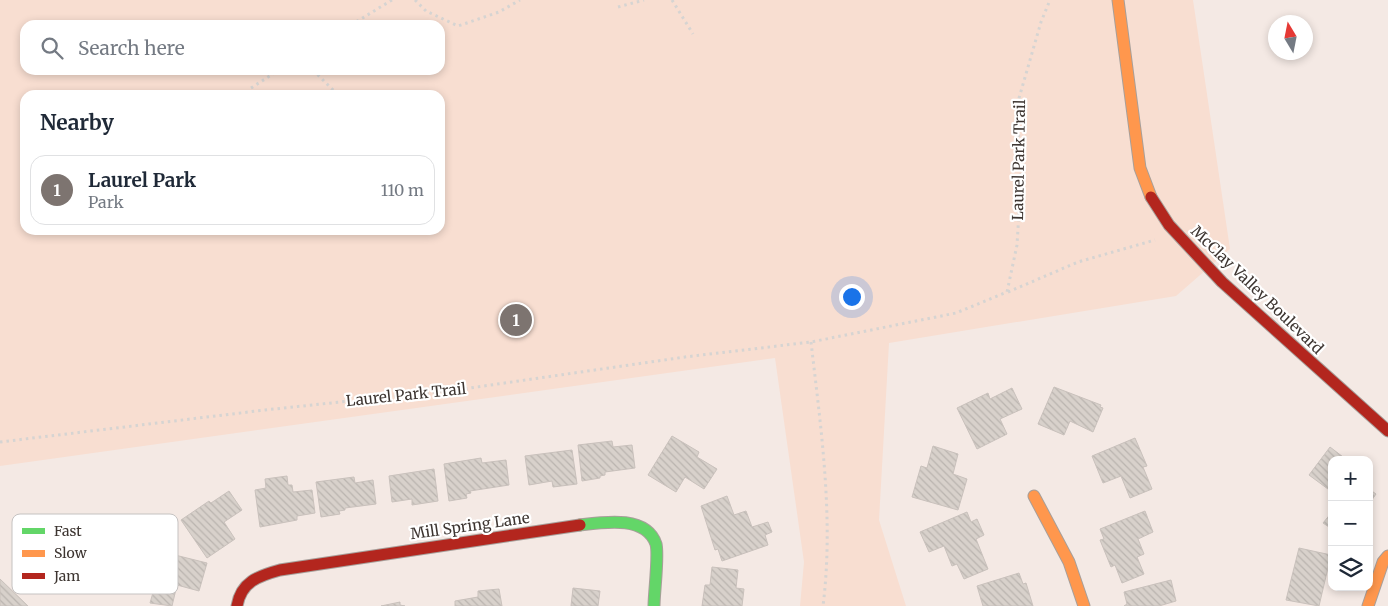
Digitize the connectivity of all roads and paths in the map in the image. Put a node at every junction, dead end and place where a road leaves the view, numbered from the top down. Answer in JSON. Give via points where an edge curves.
{"nodes":[{"id":1,"x":392,"y":0,"type":"edge"},
{"id":2,"x":415,"y":0,"type":"edge"},
{"id":3,"x":520,"y":0,"type":"edge"},
{"id":4,"x":644,"y":0,"type":"edge"},
{"id":5,"x":672,"y":0,"type":"edge"},
{"id":6,"x":1051,"y":0,"type":"edge"},
{"id":7,"x":1118,"y":0,"type":"edge"},
{"id":8,"x":618,"y":7,"type":"dead end"},
{"id":9,"x":359,"y":20,"type":"edge"},
{"id":10,"x":693,"y":34,"type":"dead end"},
{"id":11,"x":272,"y":75,"type":"edge"},
{"id":12,"x":318,"y":75,"type":"edge"},
{"id":13,"x":252,"y":88,"type":"dead end"},
{"id":14,"x":333,"y":90,"type":"edge"},
{"id":15,"x":1156,"y":239,"type":"dead end"},
{"id":16,"x":1007,"y":292,"type":"junction"},
{"id":17,"x":810,"y":342,"type":"junction"},
{"id":18,"x":1388,"y":431,"type":"edge"},
{"id":19,"x":0,"y":442,"type":"edge"},
{"id":20,"x":1034,"y":496,"type":"dead end"},
{"id":21,"x":1388,"y":556,"type":"edge"},
{"id":22,"x":237,"y":606,"type":"edge"},
{"id":23,"x":654,"y":606,"type":"edge"},
{"id":24,"x":823,"y":606,"type":"edge"},
{"id":25,"x":1084,"y":606,"type":"edge"},
{"id":26,"x":1368,"y":606,"type":"edge"}],
"edges":[{"from":1,"to":9,"type":"path"},
{"from":2,"to":3,"type":"path","via":[[426,11],[458,26],[499,12]]},
{"from":4,"to":8,"type":"path"},
{"from":5,"to":10,"type":"path"},
{"from":6,"to":16,"type":"path","name":"Laurel Park Trail","via":[[1041,22],[1017,105],[1021,179],[1016,245]]},
{"from":7,"to":18,"type":"street","name":"McClay Valley Boulevard","via":[[1140,168],[1151,197],[1169,226],[1222,282]]},
{"from":11,"to":13,"type":"path"},
{"from":12,"to":14,"type":"path"},
{"from":15,"to":16,"type":"path","name":"Laurel Park Trail","via":[[1078,262]]},
{"from":16,"to":17,"type":"path","name":"Laurel Park Trail","via":[[956,313]]},
{"from":17,"to":19,"type":"path","name":"Laurel Park Trail","via":[[463,389]]},
{"from":17,"to":24,"type":"path","via":[[827,518],[828,564]]},
{"from":20,"to":25,"type":"street","via":[[1070,562]]},
{"from":21,"to":26,"type":"street"},
{"from":22,"to":23,"type":"street","name":"Mill Spring Lane","via":[[237,598],[248,582],[263,574],[299,566],[624,521],[647,531],[656,545]]}]}
